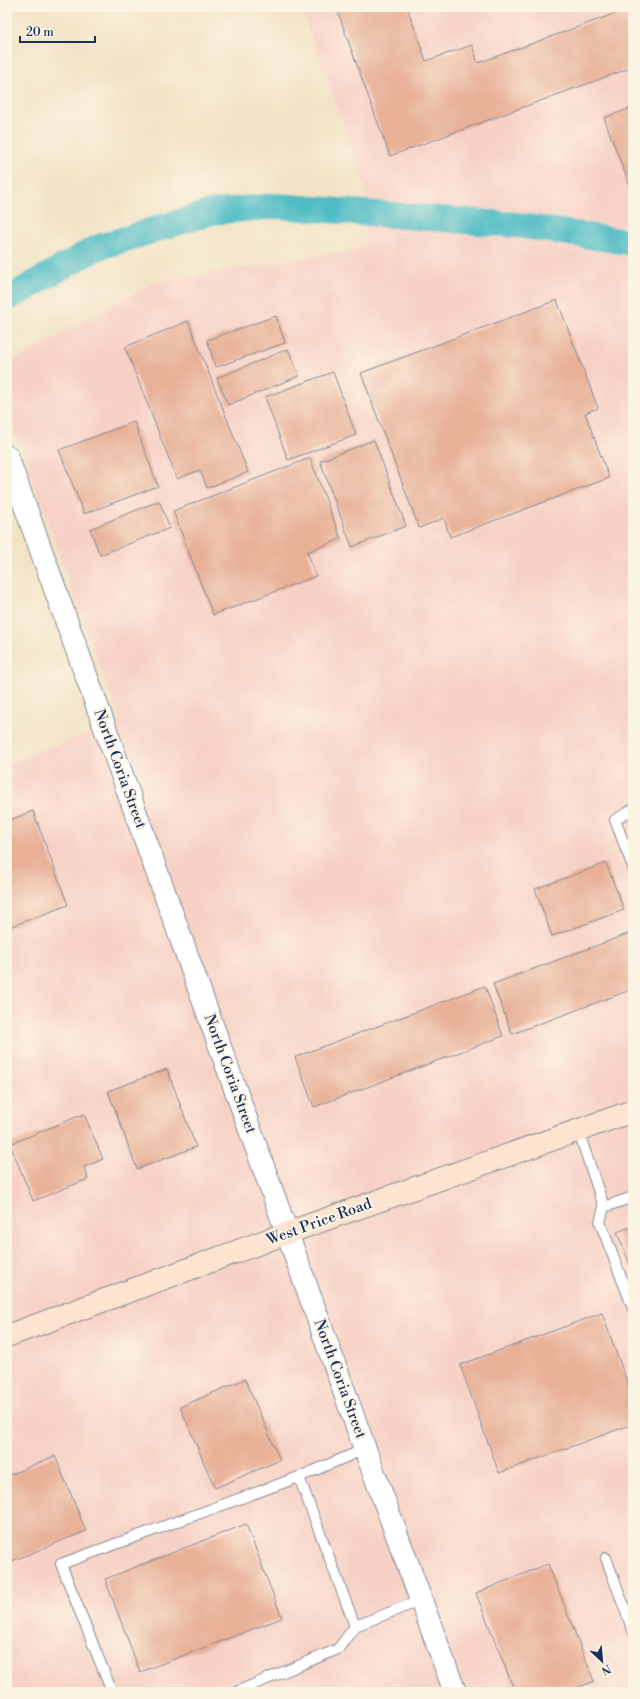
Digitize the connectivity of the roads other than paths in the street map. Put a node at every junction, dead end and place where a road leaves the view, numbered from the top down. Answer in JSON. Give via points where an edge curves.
{"nodes":[{"id":1,"x":7,"y":456,"type":"edge"},
{"id":2,"x":633,"y":809,"type":"edge"},
{"id":3,"x":633,"y":867,"type":"edge"},
{"id":4,"x":633,"y":1111,"type":"edge"},
{"id":5,"x":578,"y":1130,"type":"junction"},
{"id":6,"x":633,"y":1197,"type":"edge"},
{"id":7,"x":604,"y":1207,"type":"junction"},
{"id":8,"x":287,"y":1233,"type":"junction"},
{"id":9,"x":633,"y":1308,"type":"edge"},
{"id":10,"x":7,"y":1336,"type":"edge"},
{"id":11,"x":365,"y":1449,"type":"junction"},
{"id":12,"x":299,"y":1477,"type":"junction"},
{"id":13,"x":606,"y":1558,"type":"dead end"},
{"id":14,"x":422,"y":1600,"type":"junction"},
{"id":15,"x":355,"y":1626,"type":"junction"},
{"id":16,"x":633,"y":1631,"type":"edge"},
{"id":17,"x":112,"y":1692,"type":"edge"},
{"id":18,"x":236,"y":1692,"type":"edge"},
{"id":19,"x":455,"y":1692,"type":"edge"}],
"edges":[{"from":1,"to":8,"type":"street","name":"North Coria Street"},
{"from":2,"to":3,"type":"lane","via":[[615,820]]},
{"from":4,"to":5,"type":"main road","name":"West Price Road"},
{"from":5,"to":7,"type":"lane"},
{"from":5,"to":8,"type":"main road","name":"West Price Road"},
{"from":6,"to":7,"type":"lane"},
{"from":7,"to":9,"type":"lane","via":[[600,1222]]},
{"from":8,"to":10,"type":"main road","name":"West Price Road"},
{"from":8,"to":11,"type":"street","name":"North Coria Street"},
{"from":11,"to":12,"type":"lane"},
{"from":11,"to":14,"type":"street","name":"North Coria Street"},
{"from":12,"to":15,"type":"lane"},
{"from":12,"to":17,"type":"lane","via":[[61,1564]]},
{"from":13,"to":16,"type":"lane"},
{"from":14,"to":15,"type":"lane"},
{"from":14,"to":19,"type":"street","name":"North Coria Street"},
{"from":15,"to":18,"type":"lane","via":[[338,1649]]}]}
